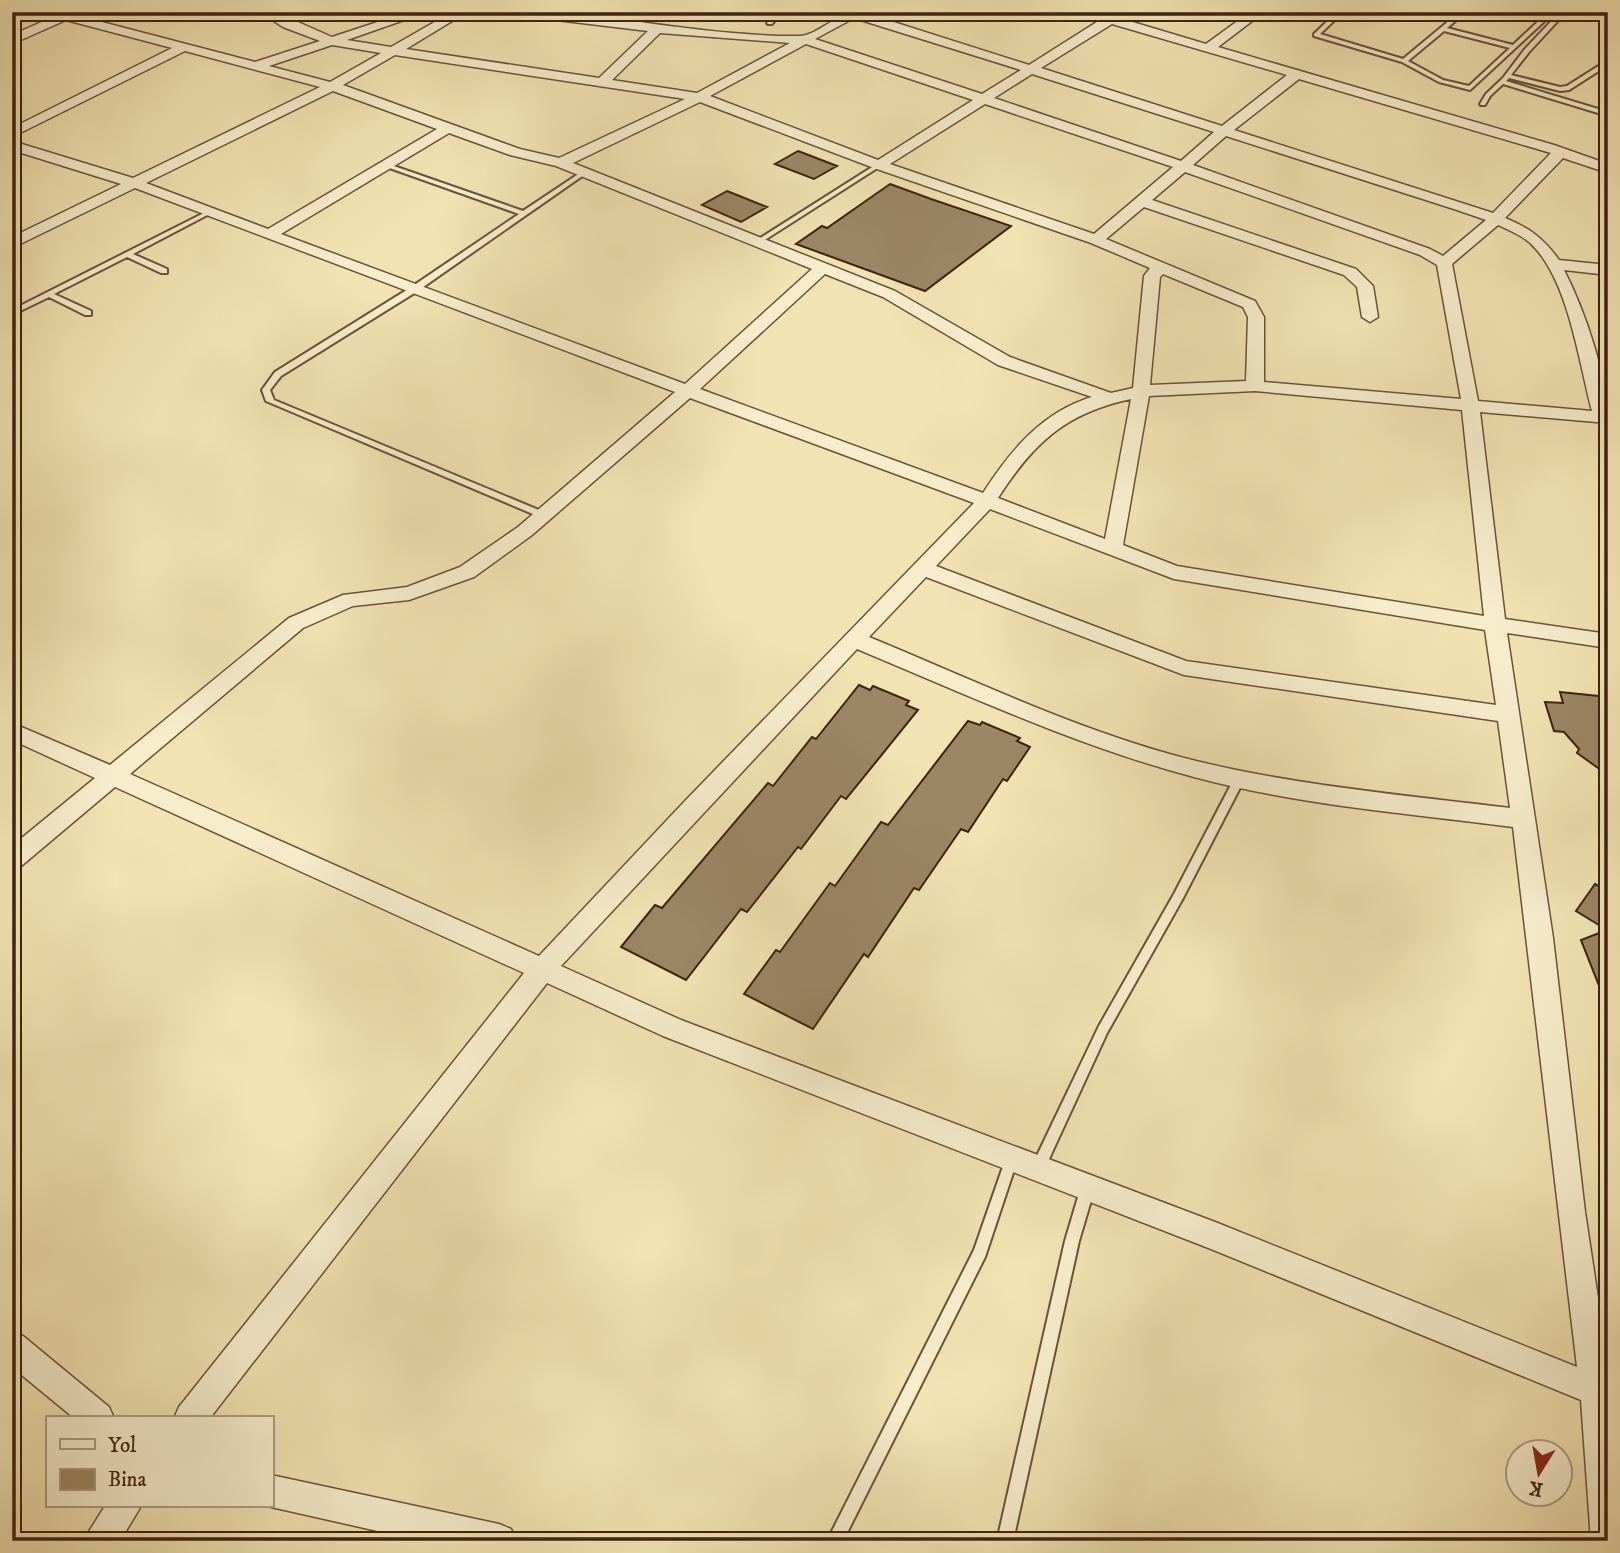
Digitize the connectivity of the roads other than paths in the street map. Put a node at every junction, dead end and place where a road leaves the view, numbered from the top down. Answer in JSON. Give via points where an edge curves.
{"nodes":[{"id":1,"x":48,"y":12,"type":"edge"},
{"id":2,"x":266,"y":12,"type":"edge"},
{"id":3,"x":421,"y":12,"type":"edge"},
{"id":4,"x":461,"y":12,"type":"edge"},
{"id":5,"x":523,"y":12,"type":"edge"},
{"id":6,"x":779,"y":12,"type":"edge"},
{"id":7,"x":1085,"y":12,"type":"edge"},
{"id":8,"x":1258,"y":12,"type":"edge"},
{"id":9,"x":1340,"y":12,"type":"edge"},
{"id":10,"x":1428,"y":12,"type":"edge"},
{"id":11,"x":1463,"y":12,"type":"edge"},
{"id":12,"x":1563,"y":12,"type":"edge"},
{"id":13,"x":854,"y":13,"type":"edge"},
{"id":14,"x":70,"y":14,"type":"edge"},
{"id":15,"x":1547,"y":16,"type":"dead end"},
{"id":16,"x":1454,"y":19,"type":"junction"},
{"id":17,"x":1109,"y":20,"type":"junction"},
{"id":18,"x":770,"y":23,"type":"dead end"},
{"id":19,"x":657,"y":29,"type":"junction"},
{"id":20,"x":1443,"y":29,"type":"junction"},
{"id":21,"x":12,"y":40,"type":"edge"},
{"id":22,"x":806,"y":40,"type":"junction"},
{"id":23,"x":335,"y":41,"type":"junction"},
{"id":24,"x":184,"y":47,"type":"junction"},
{"id":25,"x":1514,"y":47,"type":"junction"},
{"id":26,"x":1208,"y":48,"type":"junction"},
{"id":27,"x":391,"y":52,"type":"junction"},
{"id":28,"x":1405,"y":61,"type":"junction"},
{"id":29,"x":1608,"y":62,"type":"edge"},
{"id":30,"x":257,"y":65,"type":"junction"},
{"id":31,"x":1030,"y":68,"type":"junction"},
{"id":32,"x":1296,"y":75,"type":"junction"},
{"id":33,"x":1504,"y":79,"type":"junction"},
{"id":34,"x":601,"y":83,"type":"junction"},
{"id":35,"x":332,"y":86,"type":"junction"},
{"id":36,"x":699,"y":97,"type":"junction"},
{"id":37,"x":983,"y":100,"type":"junction"},
{"id":38,"x":1483,"y":104,"type":"dead end"},
{"id":39,"x":1608,"y":114,"type":"edge"},
{"id":40,"x":449,"y":128,"type":"junction"},
{"id":41,"x":1224,"y":131,"type":"junction"},
{"id":42,"x":12,"y":133,"type":"edge"},
{"id":43,"x":12,"y":145,"type":"edge"},
{"id":44,"x":1560,"y":152,"type":"junction"},
{"id":45,"x":561,"y":163,"type":"junction"},
{"id":46,"x":386,"y":165,"type":"junction"},
{"id":47,"x":879,"y":165,"type":"junction"},
{"id":48,"x":1183,"y":166,"type":"junction"},
{"id":49,"x":1608,"y":169,"type":"edge"},
{"id":50,"x":585,"y":172,"type":"junction"},
{"id":51,"x":137,"y":184,"type":"junction"},
{"id":52,"x":1142,"y":201,"type":"junction"},
{"id":53,"x":210,"y":212,"type":"junction"},
{"id":54,"x":524,"y":214,"type":"junction"},
{"id":55,"x":1495,"y":220,"type":"junction"},
{"id":56,"x":270,"y":235,"type":"junction"},
{"id":57,"x":1096,"y":240,"type":"junction"},
{"id":58,"x":758,"y":242,"type":"junction"},
{"id":59,"x":12,"y":243,"type":"edge"},
{"id":60,"x":126,"y":254,"type":"junction"},
{"id":61,"x":1444,"y":263,"type":"junction"},
{"id":62,"x":1552,"y":264,"type":"junction"},
{"id":63,"x":1160,"y":267,"type":"junction"},
{"id":64,"x":822,"y":268,"type":"junction"},
{"id":65,"x":1608,"y":270,"type":"edge"},
{"id":66,"x":164,"y":271,"type":"dead end"},
{"id":67,"x":413,"y":290,"type":"junction"},
{"id":68,"x":48,"y":294,"type":"junction"},
{"id":69,"x":12,"y":313,"type":"edge"},
{"id":70,"x":88,"y":313,"type":"dead end"},
{"id":71,"x":1370,"y":317,"type":"dead end"},
{"id":72,"x":1255,"y":386,"type":"junction"},
{"id":73,"x":690,"y":389,"type":"junction"},
{"id":74,"x":1141,"y":391,"type":"junction"},
{"id":75,"x":1113,"y":399,"type":"junction"},
{"id":76,"x":1470,"y":403,"type":"junction"},
{"id":77,"x":1605,"y":418,"type":"edge"},
{"id":78,"x":987,"y":501,"type":"junction"},
{"id":79,"x":543,"y":515,"type":"junction"},
{"id":80,"x":1113,"y":546,"type":"junction"},
{"id":81,"x":924,"y":569,"type":"junction"},
{"id":82,"x":1495,"y":625,"type":"junction"},
{"id":83,"x":854,"y":639,"type":"junction"},
{"id":84,"x":1608,"y":640,"type":"edge"},
{"id":85,"x":1509,"y":715,"type":"junction"},
{"id":86,"x":12,"y":731,"type":"edge"},
{"id":87,"x":115,"y":776,"type":"junction"},
{"id":88,"x":1238,"y":780,"type":"junction"},
{"id":89,"x":1524,"y":819,"type":"junction"},
{"id":90,"x":12,"y":860,"type":"edge"},
{"id":91,"x":542,"y":970,"type":"junction"},
{"id":92,"x":1012,"y":1158,"type":"junction"},
{"id":93,"x":1038,"y":1168,"type":"junction"},
{"id":94,"x":1088,"y":1187,"type":"junction"},
{"id":95,"x":12,"y":1347,"type":"edge"},
{"id":96,"x":1602,"y":1393,"type":"edge"},
{"id":97,"x":96,"y":1416,"type":"edge"},
{"id":98,"x":192,"y":1416,"type":"edge"},
{"id":99,"x":273,"y":1490,"type":"edge"},
{"id":100,"x":124,"y":1508,"type":"edge"},
{"id":101,"x":100,"y":1541,"type":"edge"},
{"id":102,"x":499,"y":1541,"type":"edge"},
{"id":103,"x":835,"y":1541,"type":"edge"},
{"id":104,"x":1005,"y":1541,"type":"edge"},
{"id":105,"x":1608,"y":1541,"type":"edge"}],
"edges":[{"from":1,"to":14,"type":"street"},
{"from":2,"to":23,"type":"street"},
{"from":3,"to":23,"type":"street"},
{"from":4,"to":27,"type":"street"},
{"from":5,"to":19,"type":"street"},
{"from":6,"to":18,"type":"lane"},
{"from":7,"to":17,"type":"street"},
{"from":8,"to":26,"type":"street"},
{"from":9,"to":28,"type":"lane","via":[[1316,35]]},
{"from":10,"to":16,"type":"lane"},
{"from":11,"to":16,"type":"lane"},
{"from":12,"to":33,"type":"lane"},
{"from":13,"to":22,"type":"street"},
{"from":13,"to":31,"type":"street"},
{"from":14,"to":21,"type":"street"},
{"from":14,"to":24,"type":"street"},
{"from":15,"to":25,"type":"lane"},
{"from":16,"to":20,"type":"lane"},
{"from":17,"to":26,"type":"street"},
{"from":17,"to":31,"type":"street"},
{"from":19,"to":22,"type":"street"},
{"from":19,"to":34,"type":"street"},
{"from":20,"to":25,"type":"lane"},
{"from":20,"to":28,"type":"lane"},
{"from":22,"to":36,"type":"street"},
{"from":22,"to":37,"type":"street"},
{"from":23,"to":27,"type":"street"},
{"from":23,"to":30,"type":"street"},
{"from":24,"to":30,"type":"street"},
{"from":24,"to":42,"type":"street"},
{"from":25,"to":28,"type":"lane","via":[[1469,88],[1441,81]]},
{"from":26,"to":32,"type":"street"},
{"from":27,"to":34,"type":"street"},
{"from":27,"to":35,"type":"street"},
{"from":29,"to":33,"type":"lane","via":[[1569,88]]},
{"from":30,"to":35,"type":"street"},
{"from":31,"to":37,"type":"street"},
{"from":31,"to":41,"type":"street"},
{"from":32,"to":41,"type":"street"},
{"from":32,"to":44,"type":"street"},
{"from":33,"to":38,"type":"lane","via":[[1487,93]]},
{"from":33,"to":39,"type":"lane"},
{"from":34,"to":36,"type":"street"},
{"from":35,"to":40,"type":"street"},
{"from":35,"to":51,"type":"street"},
{"from":36,"to":45,"type":"street"},
{"from":36,"to":47,"type":"street"},
{"from":37,"to":47,"type":"street"},
{"from":37,"to":48,"type":"street"},
{"from":40,"to":45,"type":"street"},
{"from":40,"to":46,"type":"street"},
{"from":41,"to":48,"type":"street"},
{"from":41,"to":55,"type":"street"},
{"from":43,"to":51,"type":"street"},
{"from":44,"to":49,"type":"street"},
{"from":44,"to":55,"type":"street"},
{"from":45,"to":50,"type":"street"},
{"from":46,"to":54,"type":"lane"},
{"from":46,"to":56,"type":"street"},
{"from":47,"to":57,"type":"street"},
{"from":47,"to":58,"type":"lane"},
{"from":48,"to":52,"type":"street"},
{"from":48,"to":61,"type":"street","via":[[1401,243]]},
{"from":50,"to":54,"type":"lane"},
{"from":50,"to":58,"type":"street"},
{"from":51,"to":53,"type":"street"},
{"from":51,"to":59,"type":"street"},
{"from":52,"to":57,"type":"street"},
{"from":52,"to":71,"type":"street","via":[[1350,272],[1365,286]]},
{"from":53,"to":56,"type":"street"},
{"from":53,"to":60,"type":"lane"},
{"from":54,"to":67,"type":"lane"},
{"from":55,"to":61,"type":"street"},
{"from":55,"to":62,"type":"street","via":[[1539,243]]},
{"from":56,"to":67,"type":"street"},
{"from":57,"to":63,"type":"street"},
{"from":58,"to":64,"type":"street"},
{"from":60,"to":66,"type":"lane"},
{"from":60,"to":68,"type":"lane"},
{"from":61,"to":76,"type":"street"},
{"from":62,"to":65,"type":"street"},
{"from":62,"to":77,"type":"street","via":[[1564,286]]},
{"from":63,"to":72,"type":"street","via":[[1250,304],[1256,317]]},
{"from":63,"to":74,"type":"street","via":[[1152,276]]},
{"from":64,"to":73,"type":"street"},
{"from":64,"to":75,"type":"street","via":[[889,295],[1004,361]]},
{"from":67,"to":73,"type":"street"},
{"from":67,"to":79,"type":"lane","via":[[278,374],[268,384],[267,396]]},
{"from":68,"to":69,"type":"lane"},
{"from":68,"to":70,"type":"lane"},
{"from":72,"to":74,"type":"street"},
{"from":72,"to":76,"type":"street"},
{"from":73,"to":78,"type":"street"},
{"from":73,"to":79,"type":"street"},
{"from":74,"to":75,"type":"street"},
{"from":74,"to":80,"type":"street"},
{"from":75,"to":78,"type":"street","via":[[1082,407],[1044,429],[1008,468]]},
{"from":76,"to":77,"type":"street"},
{"from":76,"to":82,"type":"street"},
{"from":78,"to":80,"type":"street"},
{"from":78,"to":81,"type":"street"},
{"from":79,"to":87,"type":"street","via":[[467,572],[409,593],[350,600],[296,623]]},
{"from":80,"to":82,"type":"street","via":[[1174,572]]},
{"from":81,"to":83,"type":"street"},
{"from":81,"to":85,"type":"street","via":[[1184,668]]},
{"from":82,"to":84,"type":"street"},
{"from":82,"to":85,"type":"street"},
{"from":83,"to":88,"type":"street","via":[[1100,740]]},
{"from":83,"to":91,"type":"street"},
{"from":85,"to":89,"type":"street"},
{"from":86,"to":87,"type":"street"},
{"from":87,"to":90,"type":"street"},
{"from":87,"to":91,"type":"street"},
{"from":88,"to":89,"type":"street"},
{"from":88,"to":93,"type":"lane","via":[[1103,1030]]},
{"from":89,"to":96,"type":"street"},
{"from":91,"to":92,"type":"street","via":[[672,1028]]},
{"from":91,"to":98,"type":"street"},
{"from":92,"to":93,"type":"street"},
{"from":92,"to":103,"type":"lane","via":[[980,1252]]},
{"from":93,"to":94,"type":"street"},
{"from":94,"to":96,"type":"street"},
{"from":94,"to":104,"type":"lane"},
{"from":95,"to":97,"type":"street"},
{"from":96,"to":105,"type":"street"},
{"from":99,"to":102,"type":"street"},
{"from":100,"to":101,"type":"street"}]}
